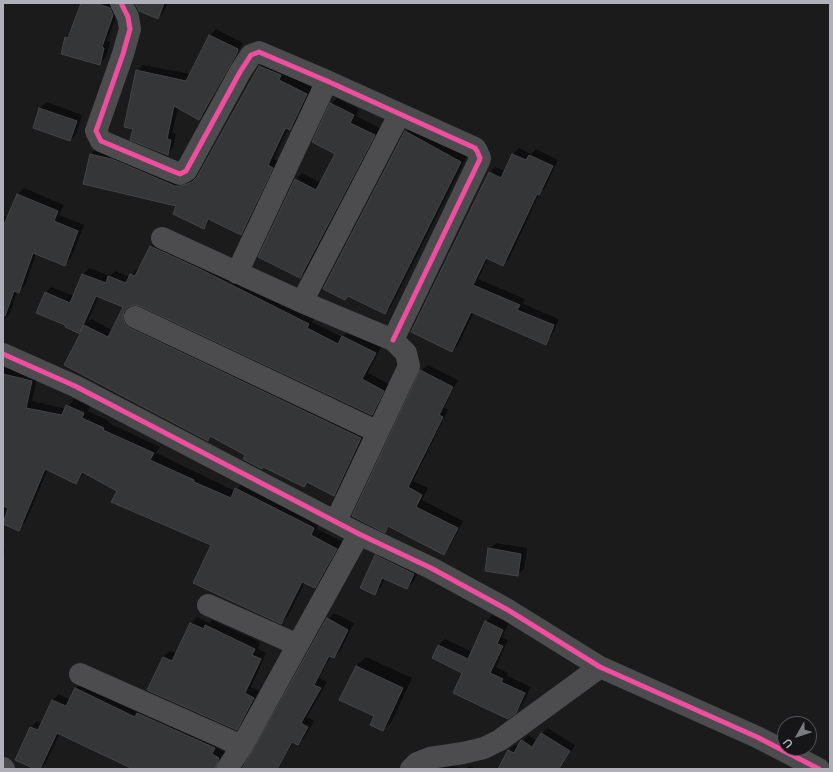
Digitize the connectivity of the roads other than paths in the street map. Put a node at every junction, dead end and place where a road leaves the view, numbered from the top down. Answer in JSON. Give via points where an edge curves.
{"nodes":[{"id":1,"x":121,"y":3,"type":"edge"},
{"id":2,"x":327,"y":81,"type":"junction"},
{"id":3,"x":399,"y":115,"type":"junction"},
{"id":4,"x":162,"y":238,"type":"dead end"},
{"id":5,"x":237,"y":273,"type":"junction"},
{"id":6,"x":302,"y":302,"type":"junction"},
{"id":7,"x":135,"y":317,"type":"dead end"},
{"id":8,"x":393,"y":340,"type":"junction"},
{"id":9,"x":3,"y":354,"type":"edge"},
{"id":10,"x":378,"y":432,"type":"junction"},
{"id":11,"x":336,"y":521,"type":"junction"},
{"id":12,"x":359,"y":534,"type":"junction"},
{"id":13,"x":208,"y":605,"type":"dead end"},
{"id":14,"x":298,"y":645,"type":"junction"},
{"id":15,"x":600,"y":667,"type":"junction"},
{"id":16,"x":80,"y":674,"type":"dead end"},
{"id":17,"x":242,"y":746,"type":"junction"},
{"id":18,"x":227,"y":769,"type":"edge"},
{"id":19,"x":411,"y":769,"type":"edge"},
{"id":20,"x":819,"y":769,"type":"edge"}],
"edges":[{"from":1,"to":2,"type":"street","via":[[128,17],[130,29],[96,131],[102,141],[180,174],[186,171],[250,55],[259,52]]},
{"from":2,"to":3,"type":"street"},
{"from":2,"to":5,"type":"street"},
{"from":3,"to":6,"type":"street"},
{"from":3,"to":8,"type":"street","via":[[475,148],[480,158]]},
{"from":4,"to":5,"type":"street"},
{"from":5,"to":6,"type":"street"},
{"from":6,"to":8,"type":"street"},
{"from":7,"to":10,"type":"street"},
{"from":8,"to":10,"type":"street","via":[[406,353],[409,366]]},
{"from":9,"to":11,"type":"street","via":[[75,386]]},
{"from":10,"to":11,"type":"street"},
{"from":11,"to":12,"type":"street"},
{"from":12,"to":14,"type":"street"},
{"from":12,"to":15,"type":"street","via":[[431,568],[508,610]]},
{"from":13,"to":14,"type":"street"},
{"from":14,"to":17,"type":"street"},
{"from":15,"to":19,"type":"street","via":[[500,740],[463,754],[430,758],[417,763]]},
{"from":15,"to":20,"type":"street","via":[[757,737]]},
{"from":16,"to":17,"type":"street"},
{"from":17,"to":18,"type":"street"}]}
